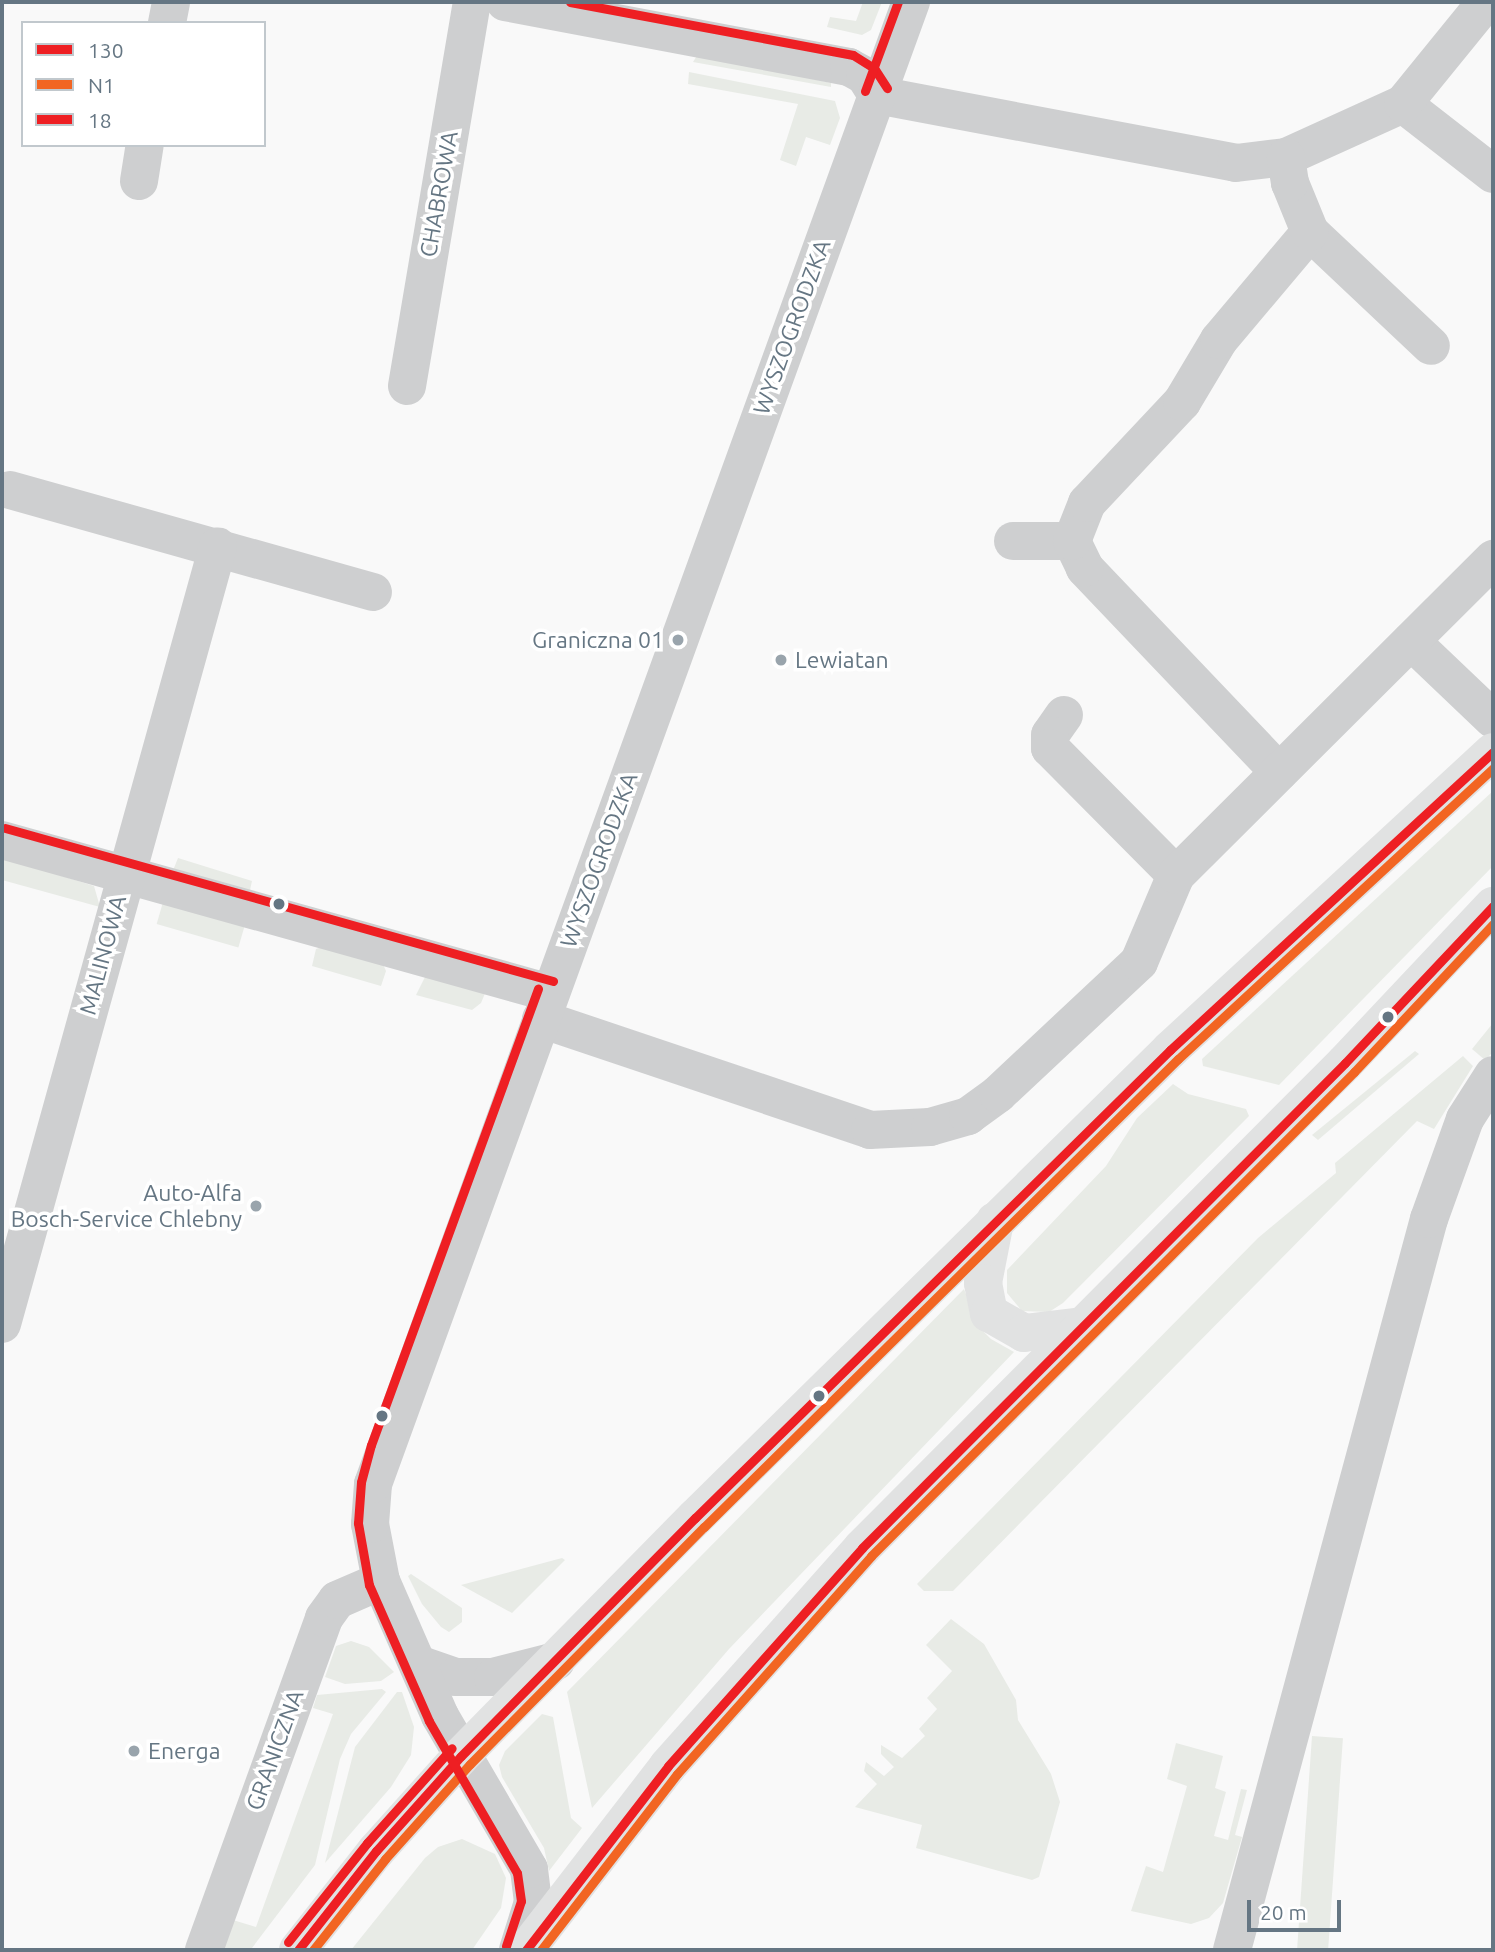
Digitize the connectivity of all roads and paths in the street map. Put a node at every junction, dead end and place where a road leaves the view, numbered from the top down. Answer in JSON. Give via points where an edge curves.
{"nodes":[{"id":1,"x":171,"y":2,"type":"edge"},
{"id":2,"x":472,"y":2,"type":"edge"},
{"id":3,"x":505,"y":2,"type":"edge"},
{"id":4,"x":911,"y":2,"type":"edge"},
{"id":5,"x":1486,"y":2,"type":"edge"},
{"id":6,"x":167,"y":21,"type":"edge"},
{"id":7,"x":877,"y":95,"type":"junction"},
{"id":8,"x":1403,"y":104,"type":"junction"},
{"id":9,"x":1286,"y":157,"type":"junction"},
{"id":10,"x":1493,"y":174,"type":"edge"},
{"id":11,"x":1310,"y":232,"type":"junction"},
{"id":12,"x":1431,"y":346,"type":"dead end"},
{"id":13,"x":407,"y":386,"type":"dead end"},
{"id":14,"x":10,"y":490,"type":"dead end"},
{"id":15,"x":1013,"y":541,"type":"dead end"},
{"id":16,"x":1072,"y":541,"type":"junction"},
{"id":17,"x":218,"y":546,"type":"junction"},
{"id":18,"x":1493,"y":559,"type":"edge"},
{"id":19,"x":373,"y":592,"type":"dead end"},
{"id":20,"x":1411,"y":641,"type":"junction"},
{"id":21,"x":1064,"y":715,"type":"dead end"},
{"id":22,"x":1493,"y":719,"type":"edge"},
{"id":23,"x":1493,"y":752,"type":"edge"},
{"id":24,"x":1279,"y":772,"type":"junction"},
{"id":25,"x":2,"y":840,"type":"edge"},
{"id":26,"x":126,"y":873,"type":"junction"},
{"id":27,"x":1176,"y":875,"type":"junction"},
{"id":28,"x":1493,"y":906,"type":"edge"},
{"id":29,"x":546,"y":1006,"type":"junction"},
{"id":30,"x":1493,"y":1075,"type":"edge"},
{"id":31,"x":995,"y":1221,"type":"junction"},
{"id":32,"x":2,"y":1324,"type":"edge"},
{"id":33,"x":1083,"y":1326,"type":"junction"},
{"id":34,"x":381,"y":1581,"type":"junction"},
{"id":35,"x":556,"y":1661,"type":"junction"},
{"id":36,"x":418,"y":1664,"type":"junction"},
{"id":37,"x":461,"y":1756,"type":"junction"},
{"id":38,"x":204,"y":1950,"type":"edge"},
{"id":39,"x":298,"y":1950,"type":"edge"},
{"id":40,"x":518,"y":1950,"type":"edge"},
{"id":41,"x":526,"y":1950,"type":"edge"},
{"id":42,"x":1232,"y":1950,"type":"edge"}],
"edges":[{"from":1,"to":6,"type":"street"},
{"from":2,"to":13,"type":"street","name":"CHABROWA"},
{"from":3,"to":7,"type":"street","via":[[849,67],[864,76]]},
{"from":4,"to":7,"type":"street","name":"WYSZOGRODZKA"},
{"from":5,"to":8,"type":"street"},
{"from":7,"to":9,"type":"street","via":[[1219,162]]},
{"from":7,"to":29,"type":"street","name":"WYSZOGRODZKA"},
{"from":8,"to":9,"type":"street"},
{"from":8,"to":10,"type":"street"},
{"from":9,"to":11,"type":"street","via":[[1293,193]]},
{"from":11,"to":12,"type":"street"},
{"from":11,"to":16,"type":"street","via":[[1219,340],[1182,402],[1087,503]]},
{"from":14,"to":17,"type":"street"},
{"from":15,"to":16,"type":"street"},
{"from":16,"to":24,"type":"street","via":[[1085,568]]},
{"from":17,"to":19,"type":"street"},
{"from":17,"to":26,"type":"street","name":"MALINOWA"},
{"from":18,"to":20,"type":"street"},
{"from":20,"to":22,"type":"street"},
{"from":20,"to":24,"type":"street"},
{"from":21,"to":27,"type":"street","via":[[1050,735],[1050,748]]},
{"from":23,"to":31,"type":"main road","via":[[1170,1050]]},
{"from":24,"to":27,"type":"street"},
{"from":25,"to":26,"type":"street"},
{"from":26,"to":29,"type":"street"},
{"from":26,"to":32,"type":"street","name":"MALINOWA"},
{"from":27,"to":29,"type":"street","via":[[1139,962],[982,1107],[930,1127],[870,1130],[842,1123]]},
{"from":28,"to":33,"type":"main road","via":[[1345,1063]]},
{"from":29,"to":34,"type":"street","name":"WYSZOGRODZKA","via":[[373,1484],[370,1524]]},
{"from":30,"to":42,"type":"street","via":[[1465,1119],[1429,1219]]},
{"from":31,"to":33,"type":"main road","via":[[983,1283],[989,1312],[1024,1334]]},
{"from":31,"to":35,"type":"main road"},
{"from":33,"to":41,"type":"main road","via":[[862,1548],[725,1699]]},
{"from":34,"to":36,"type":"street","name":"WYSZOGRODZKA"},
{"from":34,"to":38,"type":"street","name":"GRANICZNA","via":[[337,1600],[324,1618]]},
{"from":35,"to":36,"type":"street","via":[[493,1677],[455,1676]]},
{"from":35,"to":37,"type":"main road"},
{"from":36,"to":37,"type":"street","name":"WYSZOGRODZKA"},
{"from":37,"to":39,"type":"main road","via":[[376,1851]]},
{"from":37,"to":40,"type":"street","name":"WYSZOGRODZKA","via":[[529,1869],[533,1902]]}]}
